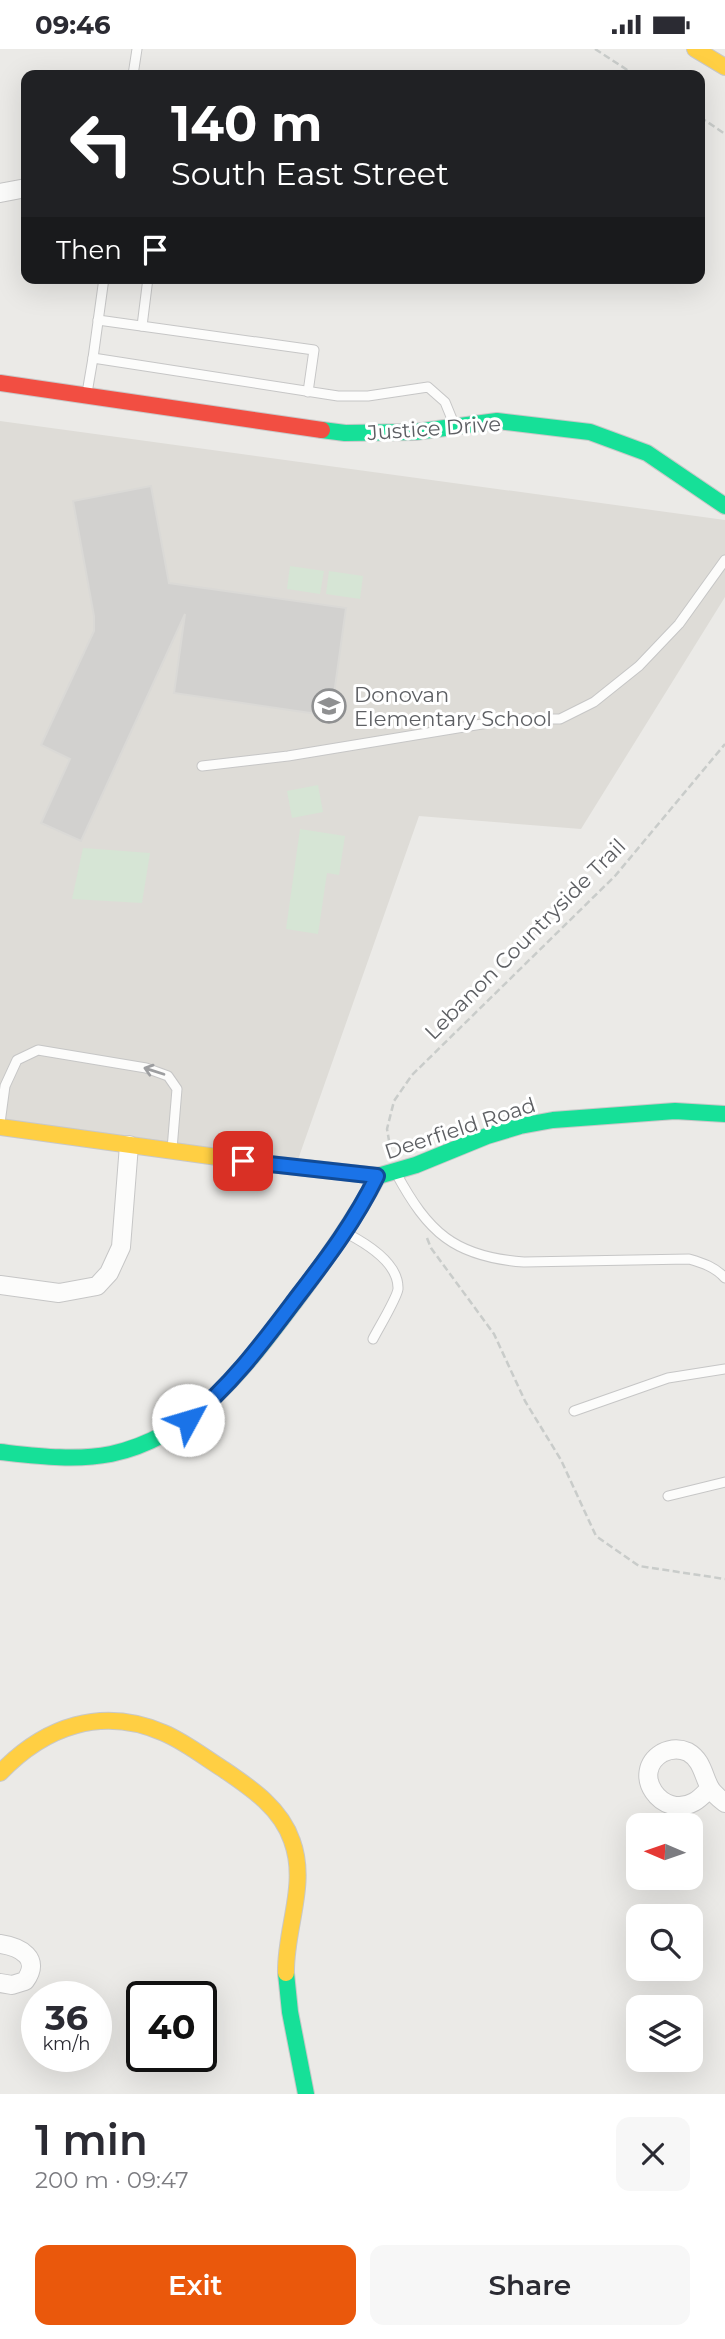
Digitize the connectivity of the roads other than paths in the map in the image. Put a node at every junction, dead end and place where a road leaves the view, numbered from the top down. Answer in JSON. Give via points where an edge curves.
{"nodes":[{"id":1,"x":137,"y":49,"type":"edge"},
{"id":2,"x":695,"y":49,"type":"edge"},
{"id":3,"x":725,"y":67,"type":"edge"},
{"id":4,"x":134,"y":70,"type":"edge"},
{"id":5,"x":21,"y":189,"type":"edge"},
{"id":6,"x":0,"y":193,"type":"edge"},
{"id":7,"x":103,"y":284,"type":"edge"},
{"id":8,"x":147,"y":284,"type":"edge"},
{"id":9,"x":98,"y":320,"type":"junction"},
{"id":10,"x":142,"y":326,"type":"junction"},
{"id":11,"x":93,"y":358,"type":"junction"},
{"id":12,"x":0,"y":383,"type":"edge"},
{"id":13,"x":308,"y":392,"type":"junction"},
{"id":14,"x":86,"y":396,"type":"junction"},
{"id":15,"x":455,"y":425,"type":"junction"},
{"id":16,"x":725,"y":506,"type":"edge"},
{"id":17,"x":725,"y":560,"type":"edge"},
{"id":18,"x":202,"y":766,"type":"dead end"},
{"id":19,"x":725,"y":1114,"type":"edge"},
{"id":20,"x":0,"y":1125,"type":"edge"},
{"id":21,"x":130,"y":1145,"type":"junction"},
{"id":22,"x":172,"y":1151,"type":"junction"},
{"id":23,"x":395,"y":1171,"type":"junction"},
{"id":24,"x":377,"y":1176,"type":"junction"},
{"id":25,"x":346,"y":1233,"type":"junction"},
{"id":26,"x":725,"y":1278,"type":"edge"},
{"id":27,"x":0,"y":1285,"type":"edge"},
{"id":28,"x":373,"y":1339,"type":"dead end"},
{"id":29,"x":725,"y":1369,"type":"edge"},
{"id":30,"x":574,"y":1411,"type":"dead end"},
{"id":31,"x":0,"y":1452,"type":"edge"},
{"id":32,"x":725,"y":1482,"type":"edge"},
{"id":33,"x":668,"y":1496,"type":"dead end"},
{"id":34,"x":0,"y":1773,"type":"edge"},
{"id":35,"x":710,"y":1788,"type":"dead end"},
{"id":36,"x":725,"y":1803,"type":"edge"},
{"id":37,"x":0,"y":1944,"type":"edge"},
{"id":38,"x":0,"y":1983,"type":"edge"},
{"id":39,"x":306,"y":2094,"type":"edge"}],
"edges":[{"from":1,"to":4,"type":"lane"},
{"from":2,"to":3,"type":"main road"},
{"from":5,"to":6,"type":"street"},
{"from":7,"to":9,"type":"lane"},
{"from":8,"to":10,"type":"lane"},
{"from":9,"to":10,"type":"lane"},
{"from":9,"to":11,"type":"lane"},
{"from":10,"to":13,"type":"lane","via":[[314,350]]},
{"from":11,"to":13,"type":"lane"},
{"from":11,"to":14,"type":"lane"},
{"from":12,"to":14,"type":"main road","name":"Justice Drive"},
{"from":13,"to":15,"type":"lane","via":[[368,396],[428,387],[445,402]]},
{"from":14,"to":15,"type":"main road","name":"Justice Drive","via":[[345,433],[415,432]]},
{"from":15,"to":16,"type":"main road","name":"Justice Drive","via":[[497,421],[590,432],[647,453]]},
{"from":17,"to":18,"type":"lane","via":[[679,624],[639,666],[594,702],[560,719],[512,719]]},
{"from":19,"to":23,"type":"main road","name":"Deerfield Road","via":[[675,1111],[553,1120],[487,1136]]},
{"from":20,"to":21,"type":"main road"},
{"from":22,"to":20,"type":"lane","one_way":true,"via":[[177,1089],[167,1076],[146,1068],[38,1050],[17,1060],[5,1086]]},
{"from":21,"to":22,"type":"main road"},
{"from":21,"to":27,"type":"street","via":[[121,1248],[103,1280],[97,1286],[59,1293]]},
{"from":22,"to":24,"type":"main road"},
{"from":23,"to":24,"type":"main road","name":"Deerfield Road"},
{"from":23,"to":26,"type":"lane","via":[[413,1205],[437,1233],[481,1254],[524,1262],[689,1259]]},
{"from":24,"to":25,"type":"main road","name":"Deerfield Road"},
{"from":25,"to":28,"type":"lane","via":[[370,1246],[394,1271],[398,1290]]},
{"from":25,"to":31,"type":"main road","name":"Deerfield Road","via":[[236,1376],[188,1420],[139,1444],[86,1457]]},
{"from":29,"to":30,"type":"lane","via":[[668,1378]]},
{"from":32,"to":33,"type":"lane"},
{"from":34,"to":39,"type":"main road","via":[[21,1751],[49,1734],[80,1723],[113,1720],[162,1732],[264,1798],[285,1823],[296,1854],[297,1886],[286,1962]]},
{"from":35,"to":36,"type":"street"},
{"from":37,"to":38,"type":"street","via":[[24,1952],[32,1966],[25,1981]]}]}
